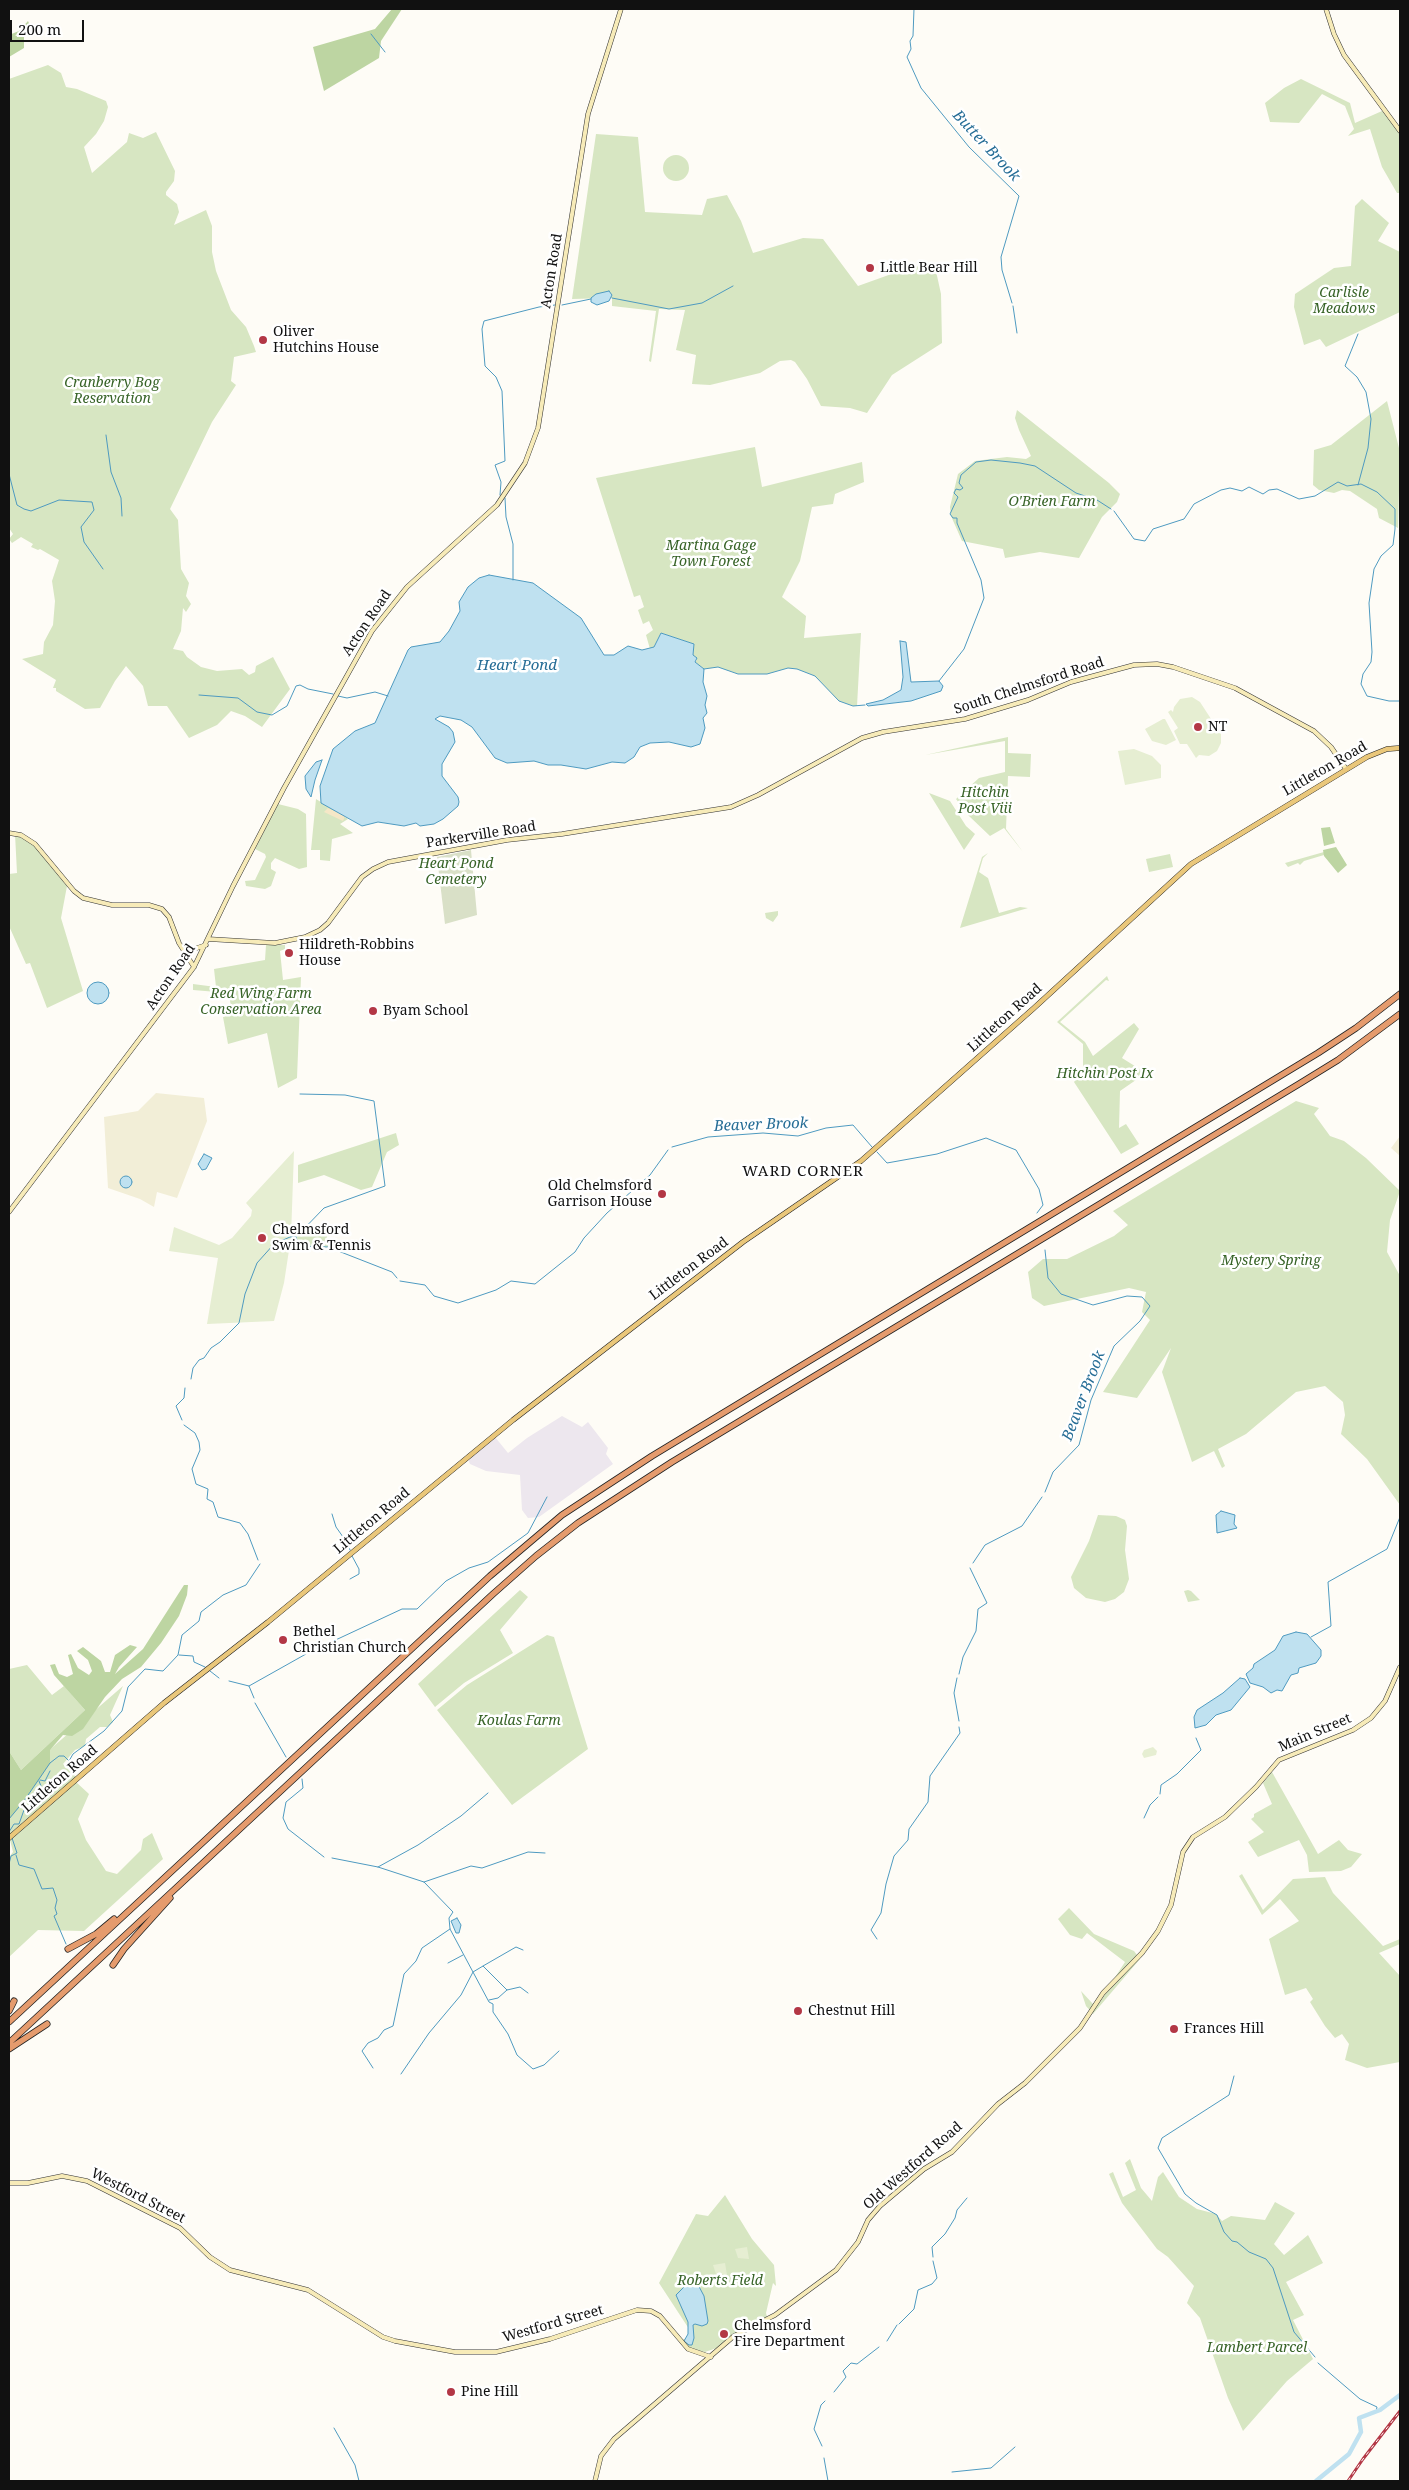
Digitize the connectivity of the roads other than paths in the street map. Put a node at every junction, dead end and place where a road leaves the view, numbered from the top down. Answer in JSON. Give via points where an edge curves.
{"nodes":[{"id":1,"x":621,"y":9,"type":"edge"},
{"id":2,"x":1326,"y":9,"type":"edge"},
{"id":3,"x":1400,"y":131,"type":"edge"},
{"id":4,"x":1400,"y":748,"type":"edge"},
{"id":5,"x":1346,"y":769,"type":"junction"},
{"id":6,"x":704,"y":812,"type":"joint"},
{"id":7,"x":9,"y":832,"type":"edge"},
{"id":8,"x":208,"y":939,"type":"junction"},
{"id":9,"x":206,"y":945,"type":"junction"},
{"id":10,"x":184,"y":949,"type":"junction"},
{"id":11,"x":194,"y":967,"type":"junction"},
{"id":12,"x":1400,"y":994,"type":"edge"},
{"id":13,"x":1400,"y":1014,"type":"edge"},
{"id":14,"x":9,"y":1212,"type":"edge"},
{"id":15,"x":1400,"y":1667,"type":"edge"},
{"id":16,"x":9,"y":1838,"type":"edge"},
{"id":17,"x":160,"y":1882,"type":"junction"},
{"id":18,"x":182,"y":1883,"type":"junction"},
{"id":19,"x":68,"y":1950,"type":"dead end"},
{"id":20,"x":113,"y":1965,"type":"dead end"},
{"id":21,"x":14,"y":2001,"type":"dead end"},
{"id":22,"x":9,"y":2011,"type":"edge"},
{"id":23,"x":9,"y":2022,"type":"edge"},
{"id":24,"x":47,"y":2024,"type":"dead end"},
{"id":25,"x":1080,"y":2028,"type":"joint"},
{"id":26,"x":9,"y":2043,"type":"edge"},
{"id":27,"x":9,"y":2049,"type":"edge"},
{"id":28,"x":9,"y":2183,"type":"edge"},
{"id":29,"x":711,"y":2357,"type":"junction"},
{"id":30,"x":595,"y":2481,"type":"edge"}],
"edges":[{"from":1,"to":8,"type":"main road","name":"Acton Road","via":[[588,114],[535,441],[519,475],[497,505],[407,586],[372,631],[286,785]]},
{"from":2,"to":3,"type":"main road","via":[[1344,55]]},
{"from":4,"to":5,"type":"main road","name":"Littleton Road","via":[[1377,752]]},
{"from":5,"to":6,"type":"main road","name":"South Chelmsford Road","via":[[1319,735],[1235,688],[1164,665],[1142,664],[1071,682],[1022,703],[965,719],[868,736],[745,802]]},
{"from":5,"to":16,"type":"main road","name":"Littleton Road","via":[[1191,864],[860,1161],[749,1238],[514,1418],[268,1622],[164,1703]]},
{"from":6,"to":8,"type":"main road","name":"Parkerville Road","via":[[506,840],[390,862],[362,877],[336,913],[320,930],[305,938],[280,943]]},
{"from":7,"to":10,"type":"main road","via":[[22,835],[35,844],[83,898],[112,906],[149,905],[162,909]]},
{"from":8,"to":9,"type":"main road","name":"Acton Road"},
{"from":9,"to":10,"type":"main road"},
{"from":9,"to":11,"type":"main road","name":"Acton Road"},
{"from":10,"to":11,"type":"main road"},
{"from":11,"to":14,"type":"main road","name":"Acton Road"},
{"from":12,"to":17,"type":"highway","via":[[1356,1028],[1284,1074],[652,1456],[562,1515],[490,1576]]},
{"from":13,"to":18,"type":"highway","via":[[1338,1060],[672,1462],[590,1515],[493,1594]]},
{"from":15,"to":25,"type":"main road","name":"Main Street","via":[[1385,1701],[1371,1718],[1353,1730],[1279,1760],[1224,1817],[1193,1837],[1183,1852],[1171,1905],[1158,1931],[1142,1953],[1100,1997]]},
{"from":17,"to":19,"type":"highway","via":[[96,1934]]},
{"from":17,"to":23,"type":"highway"},
{"from":18,"to":20,"type":"highway"},
{"from":18,"to":26,"type":"highway"},
{"from":21,"to":22,"type":"highway"},
{"from":24,"to":27,"type":"highway"},
{"from":25,"to":29,"type":"main road","name":"Old Westford Road","via":[[952,2152],[924,2169],[880,2206],[836,2270],[774,2315],[734,2336]]},
{"from":28,"to":29,"type":"main road","name":"Westford Street","via":[[32,2183],[62,2176],[87,2182],[180,2228],[210,2258],[230,2270],[308,2290],[383,2337],[395,2341],[455,2352],[496,2352],[550,2339],[637,2310],[651,2311],[660,2316],[688,2349]]},
{"from":29,"to":30,"type":"main road","name":"Old Westford Road","via":[[658,2399],[607,2446],[598,2463]]}]}
